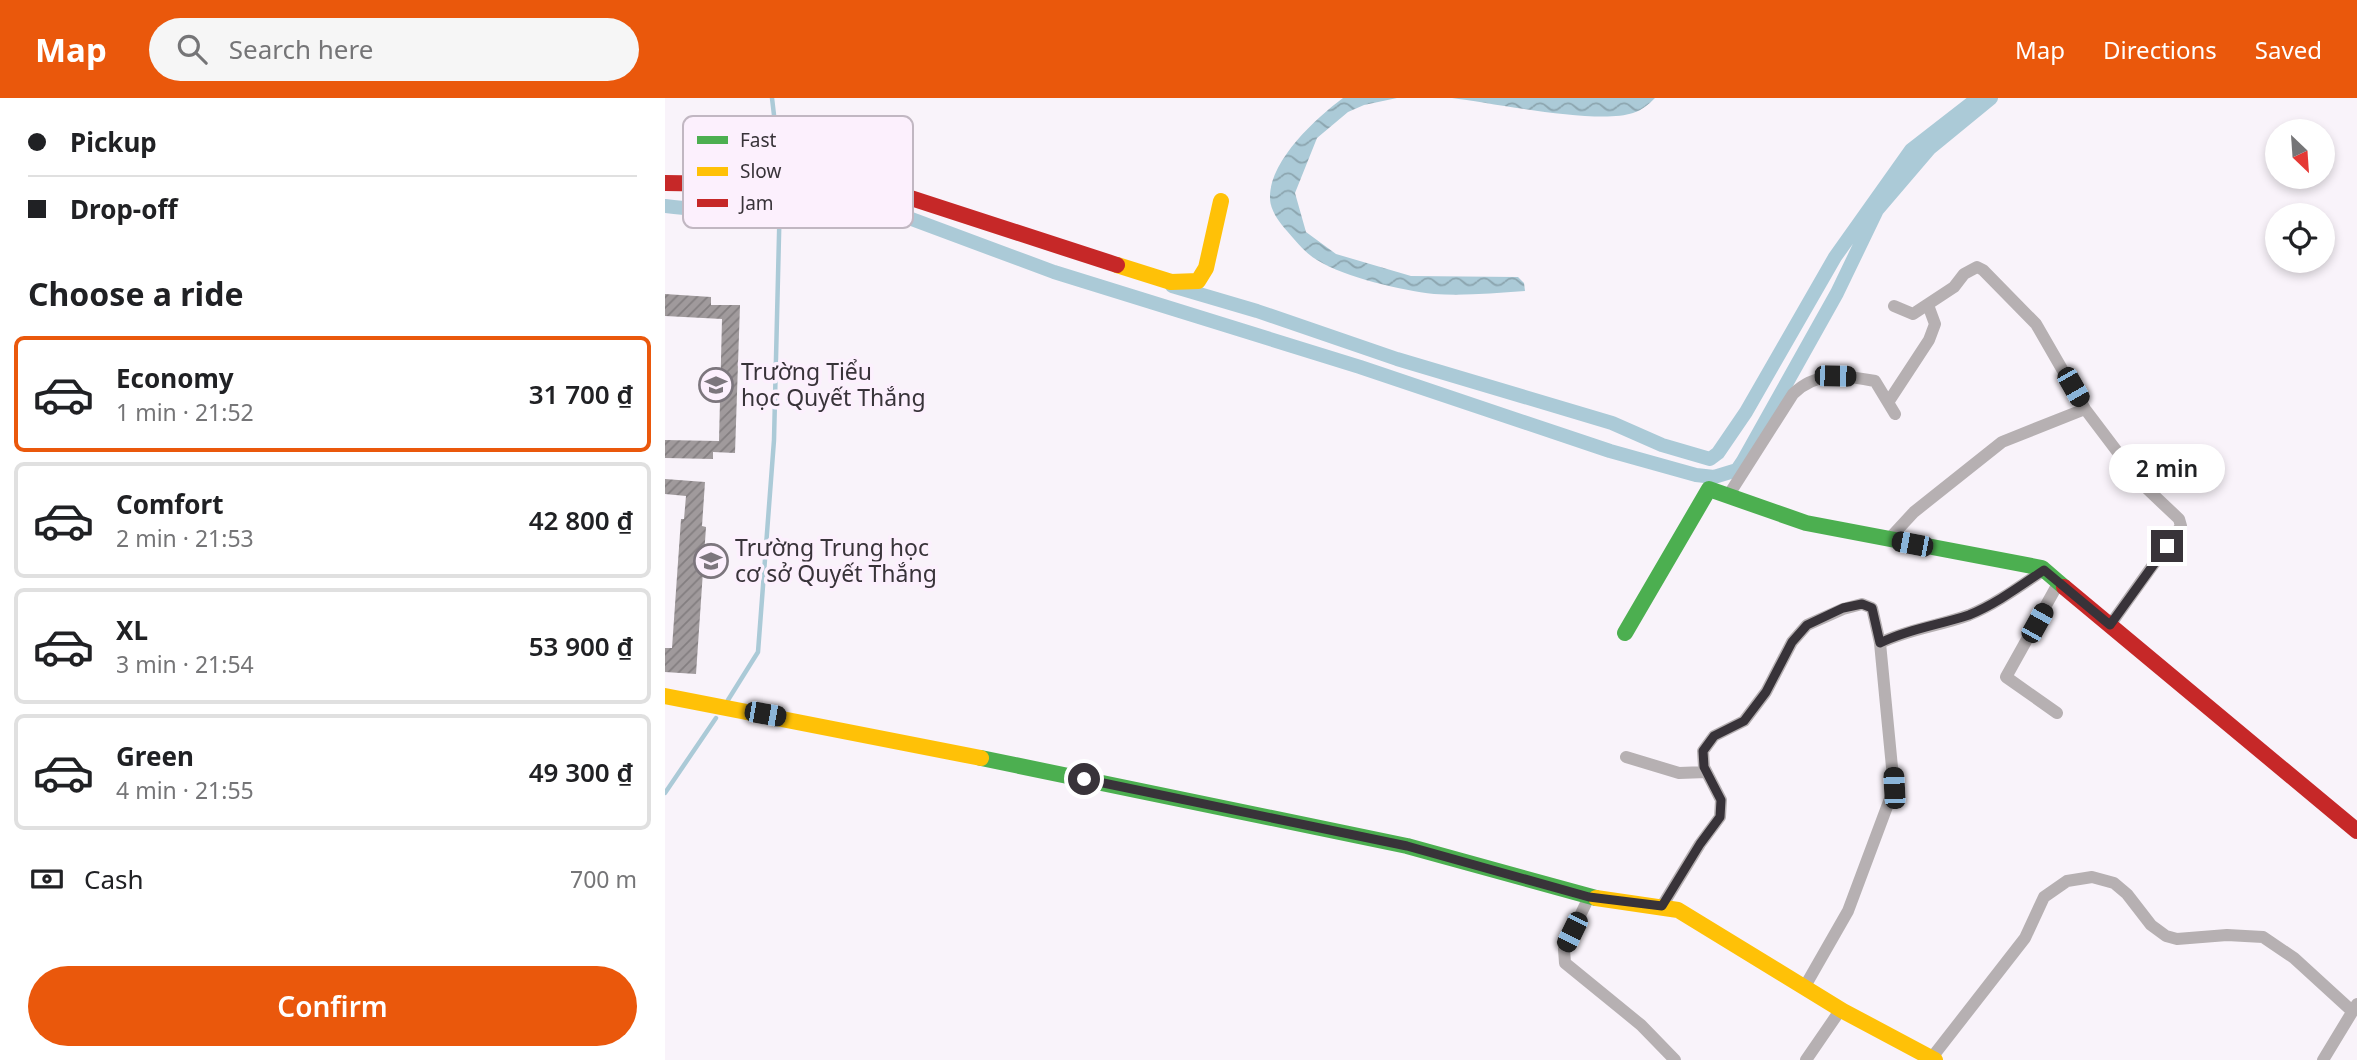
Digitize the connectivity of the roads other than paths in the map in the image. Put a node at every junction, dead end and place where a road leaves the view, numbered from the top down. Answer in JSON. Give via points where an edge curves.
{"nodes":[{"id":1,"x":665,"y":183,"type":"edge"},
{"id":2,"x":683,"y":184,"type":"edge"},
{"id":3,"x":913,"y":199,"type":"edge"},
{"id":4,"x":1221,"y":201,"type":"dead end"},
{"id":5,"x":1928,"y":305,"type":"junction"},
{"id":6,"x":1894,"y":306,"type":"dead end"},
{"id":7,"x":1889,"y":401,"type":"junction"},
{"id":8,"x":2085,"y":409,"type":"junction"},
{"id":9,"x":1895,"y":414,"type":"dead end"},
{"id":10,"x":1728,"y":496,"type":"junction"},
{"id":11,"x":1889,"y":539,"type":"junction"},
{"id":12,"x":2044,"y":570,"type":"junction"},
{"id":13,"x":2059,"y":582,"type":"junction"},
{"id":14,"x":2110,"y":625,"type":"junction"},
{"id":15,"x":1625,"y":633,"type":"dead end"},
{"id":16,"x":1880,"y":643,"type":"junction"},
{"id":17,"x":665,"y":696,"type":"edge"},
{"id":18,"x":2057,"y":713,"type":"dead end"},
{"id":19,"x":1626,"y":757,"type":"dead end"},
{"id":20,"x":1706,"y":772,"type":"junction"},
{"id":21,"x":2357,"y":831,"type":"edge"},
{"id":22,"x":1589,"y":897,"type":"junction"},
{"id":23,"x":1662,"y":906,"type":"junction"},
{"id":24,"x":1804,"y":988,"type":"junction"},
{"id":25,"x":2355,"y":1007,"type":"edge"},
{"id":26,"x":1841,"y":1009,"type":"junction"},
{"id":27,"x":1932,"y":1059,"type":"edge"},
{"id":28,"x":1675,"y":1060,"type":"edge"},
{"id":29,"x":1807,"y":1060,"type":"edge"},
{"id":30,"x":2323,"y":1060,"type":"edge"}],
"edges":[{"from":1,"to":2,"type":"street"},
{"from":3,"to":4,"type":"street","via":[[1171,282],[1189,283],[1198,281],[1206,268]]},
{"from":5,"to":6,"type":"street","via":[[1913,314]]},
{"from":5,"to":7,"type":"street","via":[[1935,324],[1929,340]]},
{"from":5,"to":8,"type":"street","via":[[1964,274],[1977,267],[1983,270],[2036,324]]},
{"from":7,"to":9,"type":"street"},
{"from":7,"to":10,"type":"street","via":[[1875,381],[1835,376],[1804,383]]},
{"from":8,"to":11,"type":"street","via":[[2002,442],[1914,512]]},
{"from":8,"to":14,"type":"street","via":[[2141,483],[2181,526]]},
{"from":10,"to":11,"type":"street","via":[[1806,523]]},
{"from":10,"to":15,"type":"street","via":[[1709,489]]},
{"from":11,"to":12,"type":"street"},
{"from":12,"to":13,"type":"street"},
{"from":12,"to":16,"type":"street","via":[[1993,604]]},
{"from":13,"to":14,"type":"street"},
{"from":13,"to":18,"type":"street","via":[[2006,677]]},
{"from":14,"to":21,"type":"street"},
{"from":16,"to":20,"type":"street","via":[[1872,608],[1862,604],[1807,625],[1744,721],[1714,736],[1703,751]]},
{"from":16,"to":24,"type":"street","via":[[1894,788],[1849,911]]},
{"from":17,"to":22,"type":"street","via":[[1407,846]]},
{"from":19,"to":20,"type":"street","via":[[1679,773]]},
{"from":20,"to":23,"type":"street","via":[[1721,800],[1720,817]]},
{"from":22,"to":23,"type":"street"},
{"from":22,"to":28,"type":"street","via":[[1564,949],[1565,963],[1641,1025]]},
{"from":23,"to":24,"type":"street","via":[[1678,910]]},
{"from":24,"to":26,"type":"street"},
{"from":25,"to":27,"type":"street","via":[[2263,937],[2166,936],[2114,883],[2092,877],[2067,881],[2044,897],[2025,938]]},
{"from":25,"to":30,"type":"street"},
{"from":26,"to":27,"type":"street"},
{"from":26,"to":29,"type":"street"}]}
